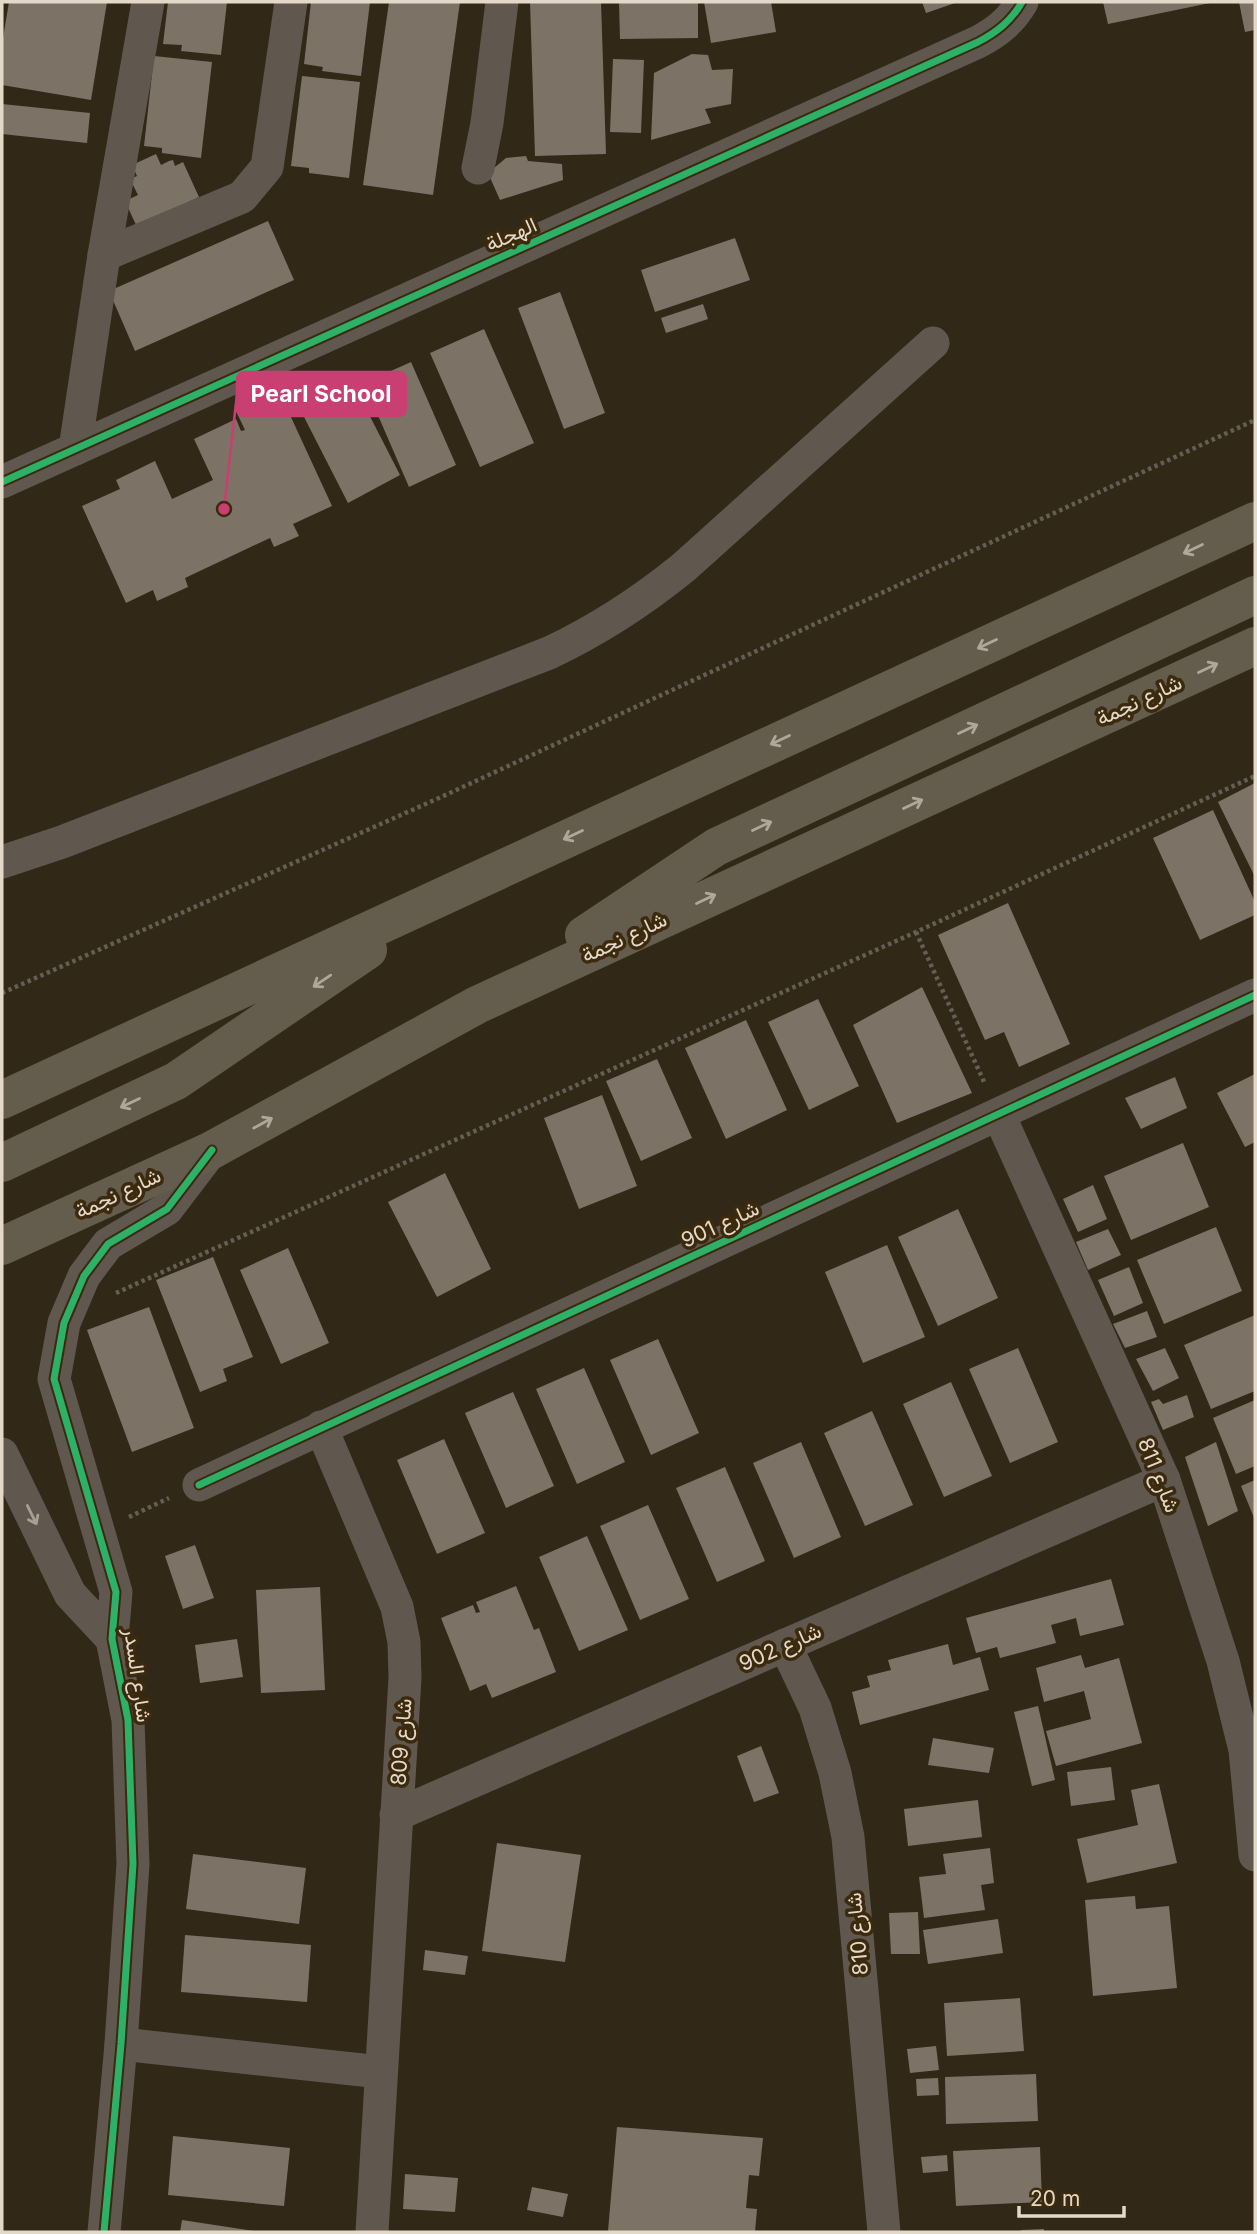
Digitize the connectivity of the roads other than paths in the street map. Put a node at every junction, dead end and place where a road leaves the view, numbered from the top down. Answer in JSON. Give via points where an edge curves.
{"nodes":[{"id":1,"x":148,"y":2,"type":"edge"},
{"id":2,"x":291,"y":2,"type":"edge"},
{"id":3,"x":502,"y":2,"type":"edge"},
{"id":4,"x":1023,"y":2,"type":"edge"},
{"id":5,"x":478,"y":168,"type":"dead end"},
{"id":6,"x":104,"y":255,"type":"junction"},
{"id":7,"x":933,"y":342,"type":"dead end"},
{"id":8,"x":75,"y":449,"type":"junction"},
{"id":9,"x":2,"y":482,"type":"edge"},
{"id":10,"x":1255,"y":521,"type":"edge"},
{"id":11,"x":1255,"y":595,"type":"edge"},
{"id":12,"x":1255,"y":646,"type":"edge"},
{"id":13,"x":2,"y":862,"type":"edge"},
{"id":14,"x":459,"y":887,"type":"junction"},
{"id":15,"x":1255,"y":995,"type":"edge"},
{"id":16,"x":477,"y":1005,"type":"junction"},
{"id":17,"x":2,"y":1100,"type":"edge"},
{"id":18,"x":999,"y":1115,"type":"junction"},
{"id":19,"x":212,"y":1150,"type":"junction"},
{"id":20,"x":2,"y":1163,"type":"edge"},
{"id":21,"x":2,"y":1246,"type":"edge"},
{"id":22,"x":321,"y":1427,"type":"junction"},
{"id":23,"x":2,"y":1454,"type":"edge"},
{"id":24,"x":1164,"y":1480,"type":"junction"},
{"id":25,"x":199,"y":1485,"type":"road end"},
{"id":26,"x":111,"y":1639,"type":"junction"},
{"id":27,"x":785,"y":1645,"type":"junction"},
{"id":28,"x":1253,"y":1788,"type":"edge"},
{"id":29,"x":396,"y":1815,"type":"junction"},
{"id":30,"x":1255,"y":1856,"type":"edge"},
{"id":31,"x":121,"y":2044,"type":"junction"},
{"id":32,"x":381,"y":2073,"type":"junction"},
{"id":33,"x":104,"y":2232,"type":"edge"},
{"id":34,"x":372,"y":2232,"type":"edge"},
{"id":35,"x":884,"y":2232,"type":"edge"}],
"edges":[{"from":1,"to":6,"type":"street"},
{"from":2,"to":6,"type":"street","via":[[267,167],[242,197]]},
{"from":3,"to":5,"type":"street"},
{"from":4,"to":8,"type":"street","name":"الهجلة","via":[[1011,20],[978,42]]},
{"from":6,"to":8,"type":"street"},
{"from":7,"to":13,"type":"street","via":[[684,567],[601,627],[549,653]]},
{"from":8,"to":9,"type":"street","name":"الهجلة"},
{"from":10,"to":14,"type":"main road","one_way":true},
{"from":16,"to":11,"type":"main road","one_way":true,"via":[[716,847]]},
{"from":16,"to":12,"type":"main road","name":"شارع نجمة","one_way":true},
{"from":14,"to":17,"type":"main road"},
{"from":14,"to":20,"type":"main road","one_way":true,"via":[[176,1081]]},
{"from":15,"to":18,"type":"street","name":"شارع 901"},
{"from":19,"to":16,"type":"main road","name":"شارع نجمة","one_way":true},
{"from":18,"to":22,"type":"street","name":"شارع 901"},
{"from":18,"to":24,"type":"street","name":"شارع 811"},
{"from":19,"to":21,"type":"main road","name":"شارع نجمة"},
{"from":19,"to":26,"type":"street","name":"شارع السدر","via":[[167,1209],[108,1244],[84,1276],[64,1323],[54,1379],[116,1592]]},
{"from":22,"to":25,"type":"street","name":"شارع 901"},
{"from":22,"to":29,"type":"street","name":"شارع 809","via":[[397,1607],[404,1642]]},
{"from":23,"to":26,"type":"street","name":"شارع السدر","one_way":true,"via":[[70,1594]]},
{"from":24,"to":27,"type":"street","name":"شارع 902"},
{"from":24,"to":28,"type":"street","name":"شارع 811","via":[[1223,1661]]},
{"from":26,"to":31,"type":"street","name":"شارع السدر","via":[[128,1720],[132,1789],[133,1864]]},
{"from":27,"to":29,"type":"street","name":"شارع 902"},
{"from":27,"to":35,"type":"street","name":"شارع 810","via":[[815,1708],[848,1837]]},
{"from":28,"to":30,"type":"street","name":"شارع 811"},
{"from":29,"to":32,"type":"street","name":"شارع 809"},
{"from":31,"to":32,"type":"street"},
{"from":31,"to":33,"type":"street","name":"شارع السدر"},
{"from":32,"to":34,"type":"street","name":"شارع 809"}]}
